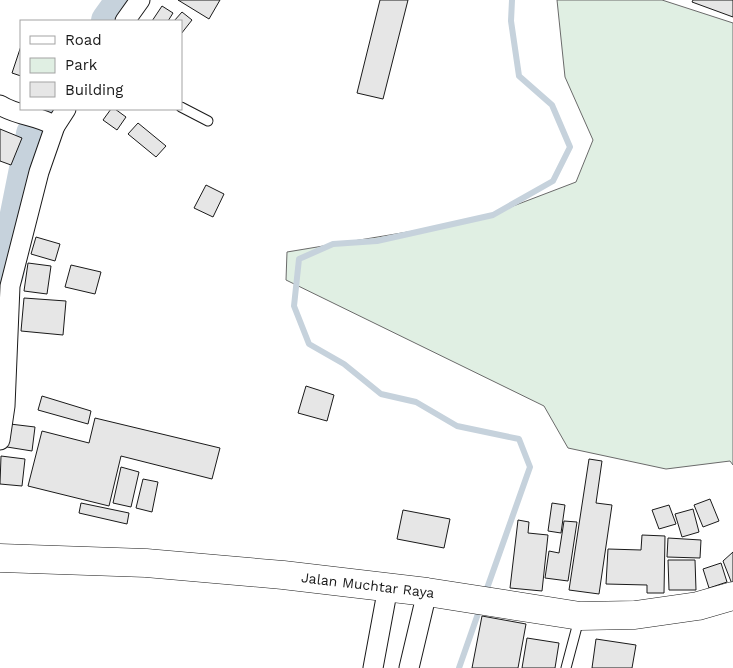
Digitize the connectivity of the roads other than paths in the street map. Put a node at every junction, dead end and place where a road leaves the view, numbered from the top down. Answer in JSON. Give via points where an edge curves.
{"nodes":[{"id":1,"x":140,"y":0,"type":"edge"},
{"id":2,"x":126,"y":20,"type":"edge"},
{"id":3,"x":182,"y":107,"type":"edge"},
{"id":4,"x":3,"y":108,"type":"edge"},
{"id":5,"x":65,"y":110,"type":"edge"},
{"id":6,"x":208,"y":121,"type":"dead end"},
{"id":7,"x":51,"y":123,"type":"junction"},
{"id":8,"x":0,"y":440,"type":"edge"},
{"id":9,"x":0,"y":558,"type":"edge"},
{"id":10,"x":388,"y":587,"type":"junction"},
{"id":11,"x":439,"y":594,"type":"junction"},
{"id":12,"x":733,"y":596,"type":"edge"},
{"id":13,"x":580,"y":616,"type":"junction"},
{"id":14,"x":372,"y":668,"type":"edge"},
{"id":15,"x":409,"y":668,"type":"edge"},
{"id":16,"x":566,"y":668,"type":"edge"}],
"edges":[{"from":1,"to":2,"type":"street"},
{"from":3,"to":6,"type":"lane"},
{"from":4,"to":7,"type":"street"},
{"from":5,"to":7,"type":"street"},
{"from":7,"to":8,"type":"street","via":[[10,286],[6,406]]},
{"from":9,"to":10,"type":"highway","name":"Jalan Muchtar Raya","via":[[146,564]]},
{"from":10,"to":11,"type":"highway","name":"Jalan Muchtar Raya"},
{"from":10,"to":14,"type":"street"},
{"from":11,"to":13,"type":"highway","name":"Jalan Muchtar Raya"},
{"from":11,"to":15,"type":"street"},
{"from":12,"to":13,"type":"highway","name":"Jalan Muchtar Raya","via":[[698,606],[636,615]]},
{"from":13,"to":16,"type":"lane"}]}
